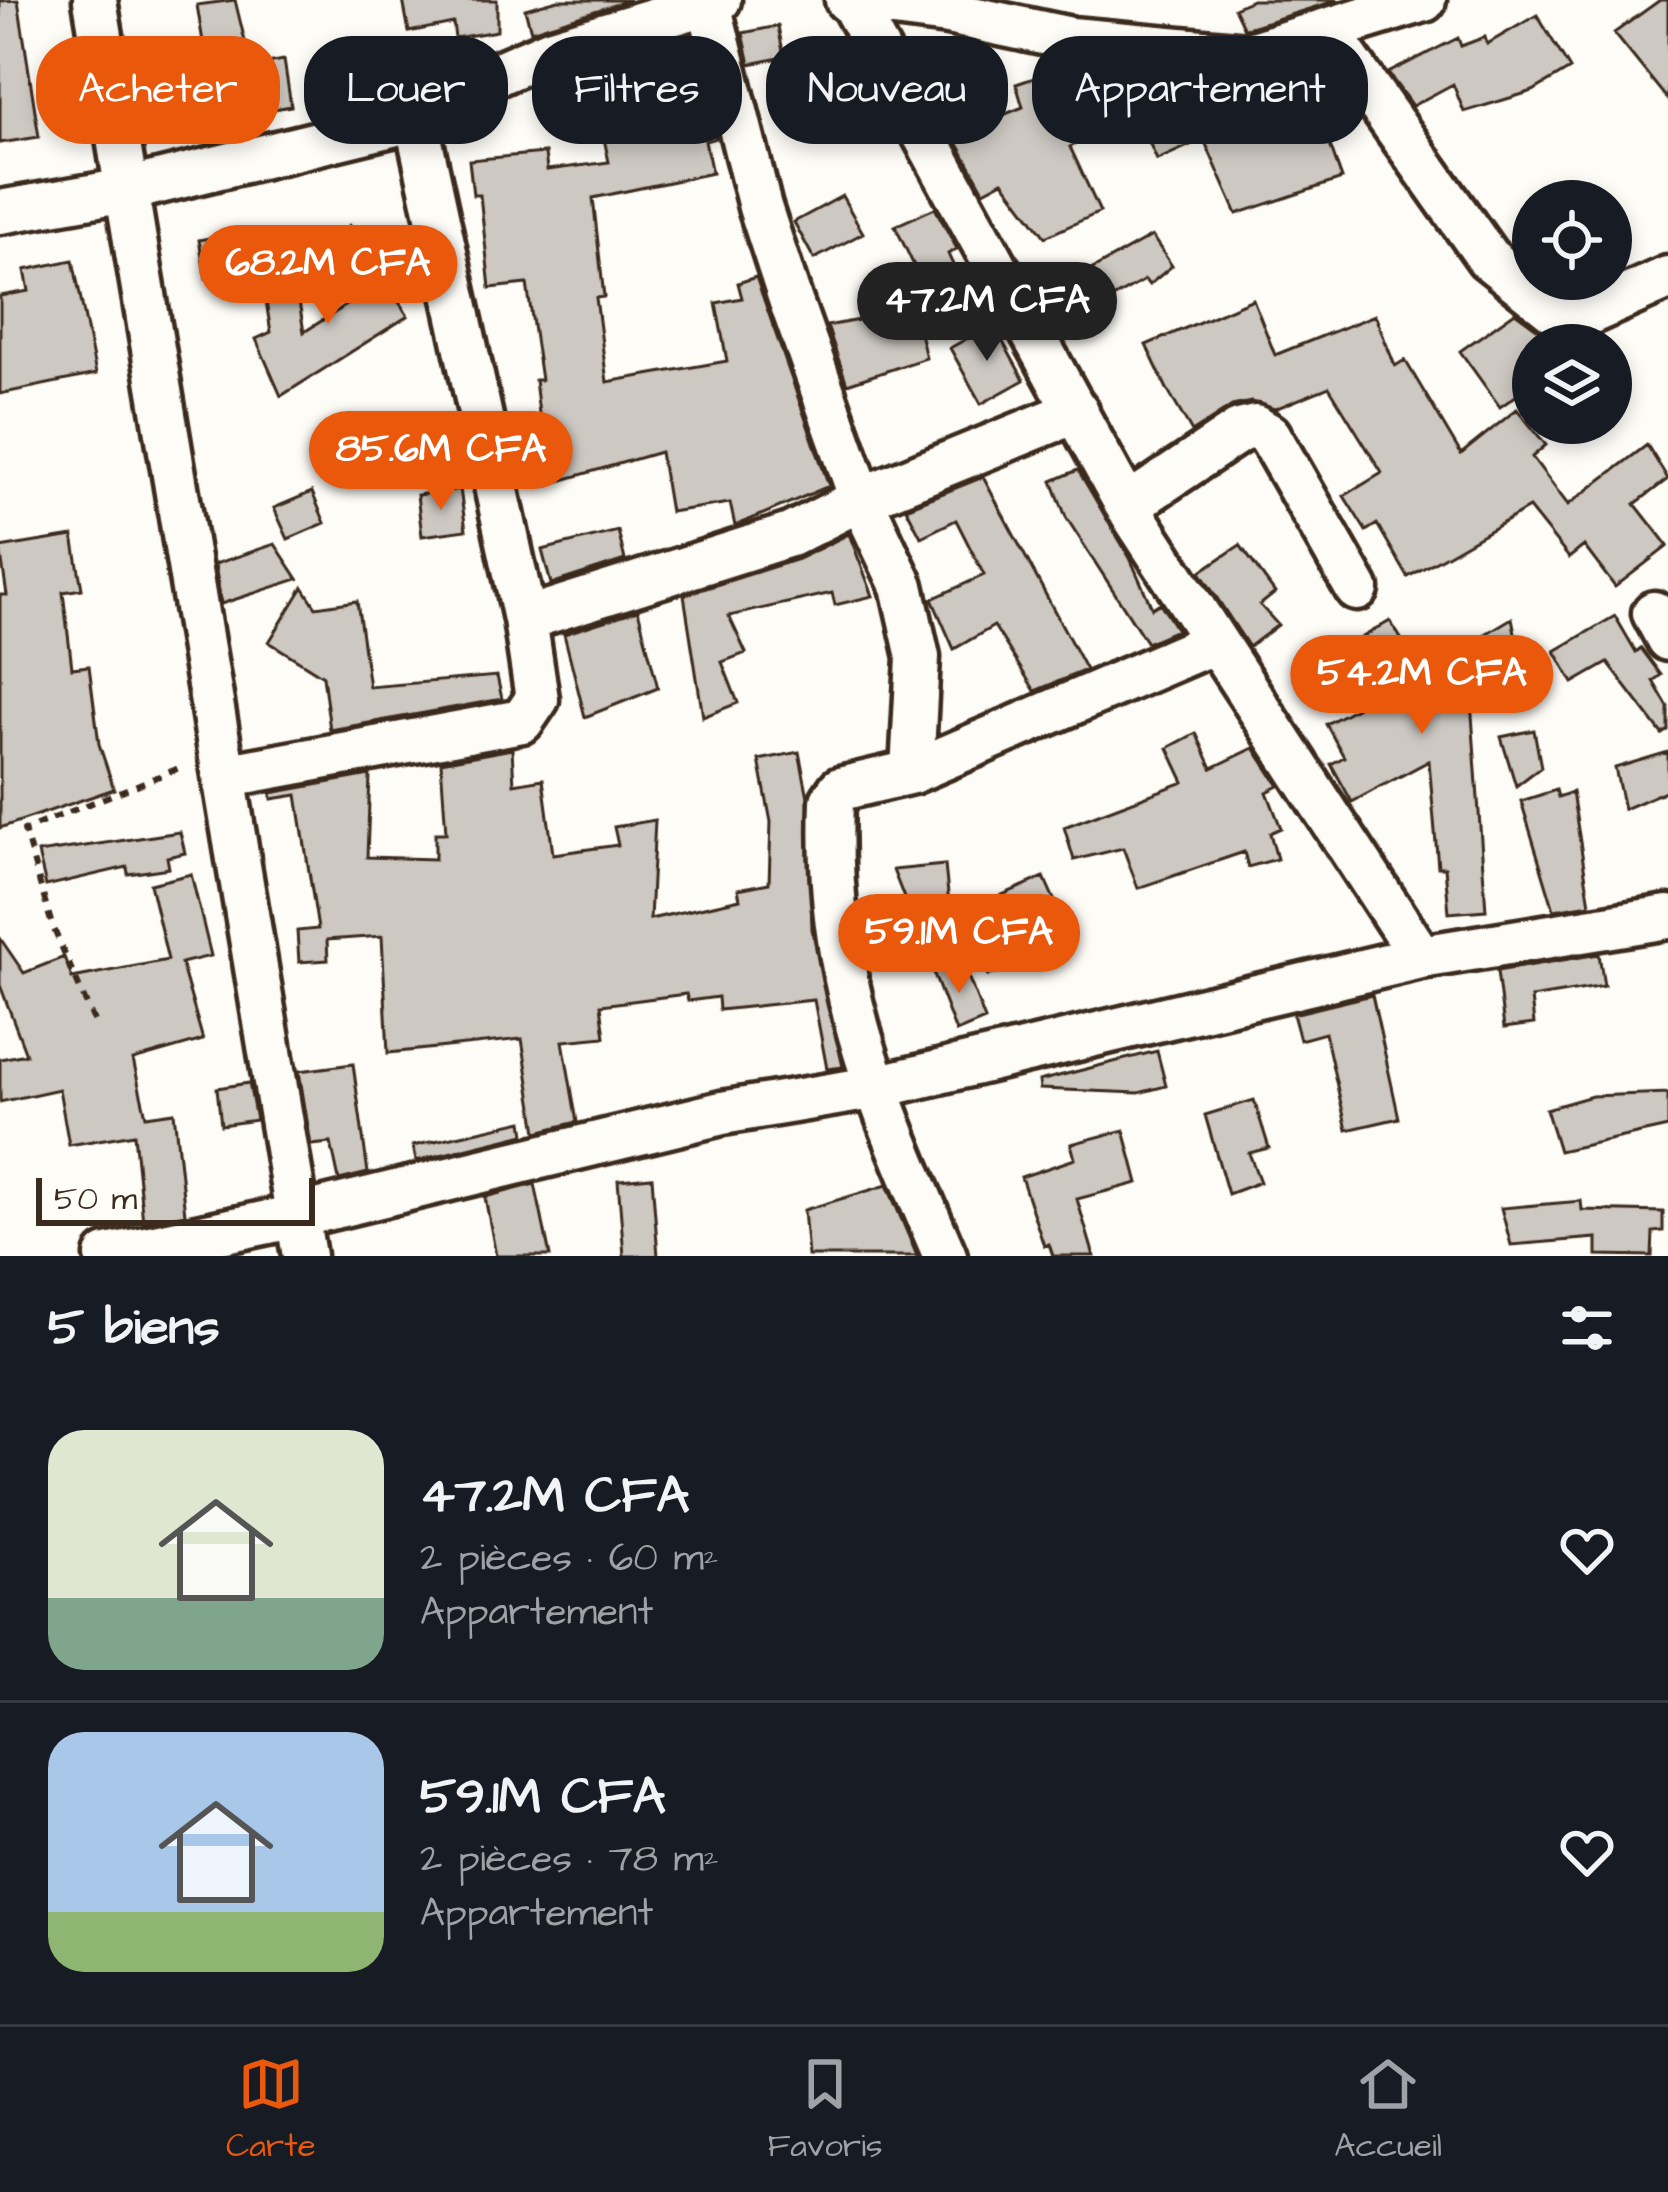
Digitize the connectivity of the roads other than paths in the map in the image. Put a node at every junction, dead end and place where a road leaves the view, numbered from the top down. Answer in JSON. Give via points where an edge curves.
{"nodes":[{"id":1,"x":94,"y":0,"type":"edge"},
{"id":2,"x":1424,"y":0,"type":"edge"},
{"id":3,"x":712,"y":1,"type":"edge"},
{"id":4,"x":850,"y":1,"type":"edge"},
{"id":5,"x":1329,"y":33,"type":"junction"},
{"id":6,"x":508,"y":69,"type":"edge"},
{"id":7,"x":314,"y":144,"type":"edge"},
{"id":8,"x":421,"y":144,"type":"edge"},
{"id":9,"x":126,"y":190,"type":"junction"},
{"id":10,"x":0,"y":212,"type":"edge"},
{"id":11,"x":1668,"y":278,"type":"edge"},
{"id":12,"x":1077,"y":411,"type":"junction"},
{"id":13,"x":861,"y":499,"type":"junction"},
{"id":14,"x":1126,"y":506,"type":"junction"},
{"id":15,"x":1357,"y":589,"type":"dead end"},
{"id":16,"x":525,"y":619,"type":"junction"},
{"id":17,"x":1212,"y":643,"type":"junction"},
{"id":18,"x":222,"y":766,"type":"junction"},
{"id":19,"x":912,"y":772,"type":"junction"},
{"id":20,"x":1668,"y":917,"type":"edge"},
{"id":21,"x":1421,"y":957,"type":"junction"},
{"id":22,"x":872,"y":1088,"type":"junction"},
{"id":23,"x":301,"y":1236,"type":"edge"},
{"id":24,"x":107,"y":1256,"type":"edge"},
{"id":25,"x":945,"y":1256,"type":"edge"}],
"edges":[{"from":1,"to":9,"type":"street"},
{"from":2,"to":5,"type":"street"},
{"from":3,"to":6,"type":"street"},
{"from":3,"to":13,"type":"street","via":[[760,208]]},
{"from":4,"to":5,"type":"street","via":[[1205,54],[1246,55]]},
{"from":4,"to":12,"type":"street"},
{"from":5,"to":11,"type":"street","via":[[1488,258],[1569,322]]},
{"from":7,"to":9,"type":"street"},
{"from":8,"to":16,"type":"street"},
{"from":9,"to":10,"type":"street"},
{"from":9,"to":18,"type":"street"},
{"from":12,"to":13,"type":"street"},
{"from":12,"to":14,"type":"street"},
{"from":13,"to":16,"type":"street","via":[[790,535]]},
{"from":13,"to":19,"type":"street","via":[[894,561],[918,657]]},
{"from":14,"to":15,"type":"street","via":[[1255,428],[1269,435]]},
{"from":14,"to":17,"type":"street"},
{"from":16,"to":18,"type":"street","via":[[537,699],[522,721]]},
{"from":17,"to":19,"type":"street"},
{"from":17,"to":21,"type":"street"},
{"from":18,"to":23,"type":"street"},
{"from":19,"to":22,"type":"street","via":[[840,789],[832,801],[834,930]]},
{"from":20,"to":21,"type":"street"},
{"from":21,"to":22,"type":"street"},
{"from":22,"to":23,"type":"street","via":[[722,1113]]},
{"from":22,"to":25,"type":"street"},
{"from":23,"to":24,"type":"street"}]}
